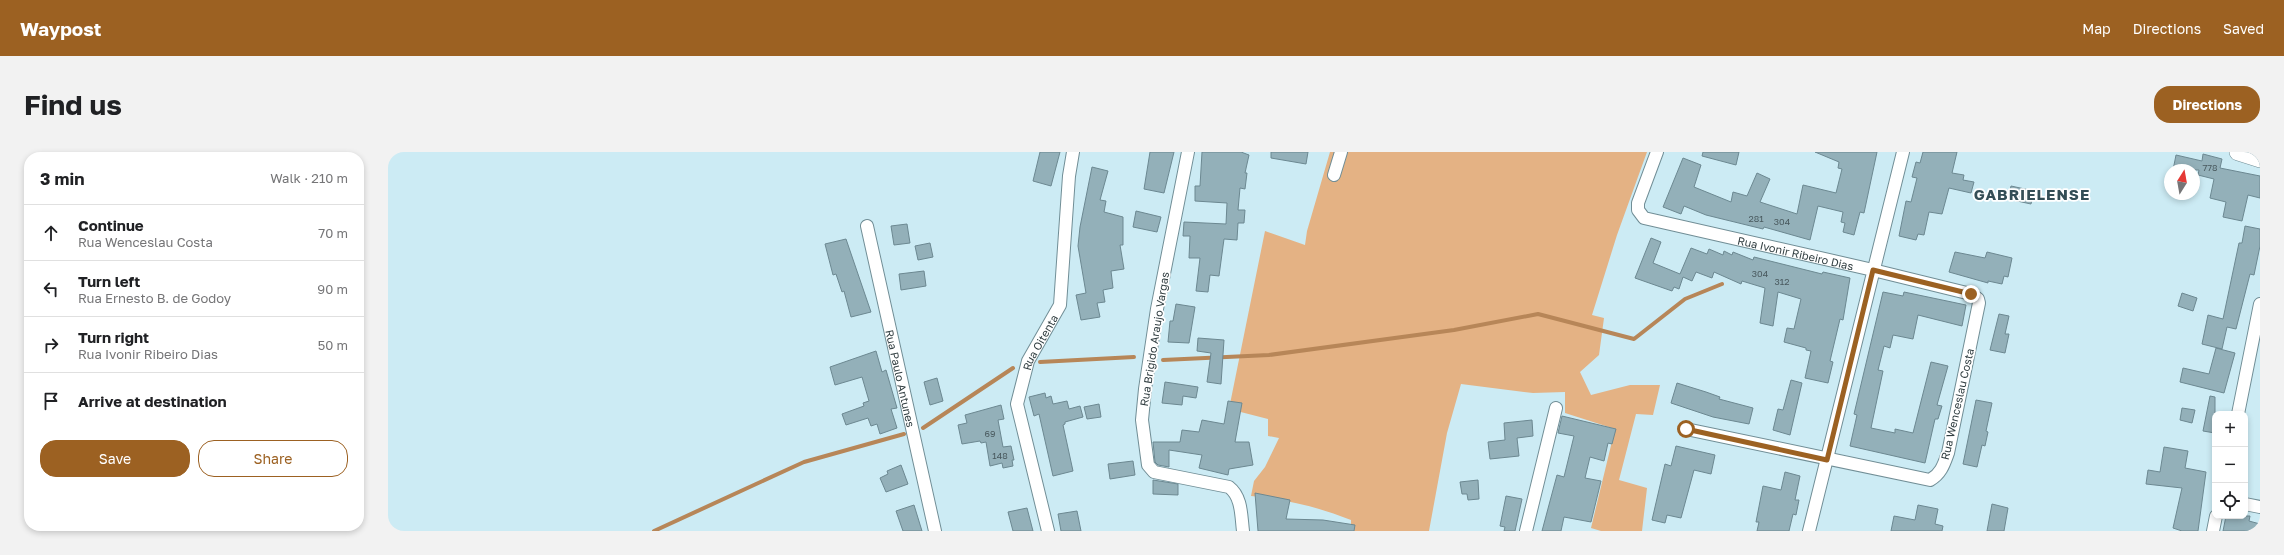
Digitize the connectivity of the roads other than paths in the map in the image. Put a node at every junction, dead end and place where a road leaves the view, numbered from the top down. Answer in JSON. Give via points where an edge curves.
{"nodes":[{"id":1,"x":1073,"y":152,"type":"edge"},
{"id":2,"x":1188,"y":152,"type":"edge"},
{"id":3,"x":1341,"y":152,"type":"edge"},
{"id":4,"x":1657,"y":152,"type":"edge"},
{"id":5,"x":1903,"y":152,"type":"edge"},
{"id":6,"x":2238,"y":152,"type":"edge"},
{"id":7,"x":2260,"y":159,"type":"edge"},
{"id":8,"x":1334,"y":175,"type":"dead end"},
{"id":9,"x":866,"y":226,"type":"dead end"},
{"id":10,"x":1873,"y":270,"type":"junction"},
{"id":11,"x":1971,"y":294,"type":"joint"},
{"id":12,"x":2259,"y":311,"type":"edge"},
{"id":13,"x":1556,"y":408,"type":"dead end"},
{"id":14,"x":2239,"y":411,"type":"edge"},
{"id":15,"x":1686,"y":429,"type":"dead end"},
{"id":16,"x":1827,"y":460,"type":"junction"},
{"id":17,"x":2248,"y":505,"type":"edge"},
{"id":18,"x":2260,"y":507,"type":"edge"},
{"id":19,"x":2215,"y":519,"type":"edge"},
{"id":20,"x":935,"y":531,"type":"edge"},
{"id":21,"x":1048,"y":531,"type":"edge"},
{"id":22,"x":1243,"y":531,"type":"edge"},
{"id":23,"x":1526,"y":531,"type":"edge"},
{"id":24,"x":1808,"y":531,"type":"edge"},
{"id":25,"x":2213,"y":531,"type":"edge"}],
"edges":[{"from":1,"to":21,"type":"street","name":"Rua Oitenta","via":[[1060,304],[1028,361],[1017,404]]},
{"from":2,"to":22,"type":"street","name":"Rua Brigido Araujo Vargas","via":[[1157,309],[1145,389],[1142,420],[1148,465],[1154,472],[1229,487],[1236,492],[1240,502]]},
{"from":3,"to":8,"type":"street"},
{"from":4,"to":10,"type":"street","name":"Rua Ivonir Ribeiro Dias","via":[[1638,203],[1638,210],[1644,218]]},
{"from":5,"to":10,"type":"street"},
{"from":6,"to":7,"type":"street"},
{"from":9,"to":20,"type":"street","name":"Rua Paulo Antunes"},
{"from":10,"to":11,"type":"street","name":"Rua Ivonir Ribeiro Dias"},
{"from":10,"to":16,"type":"street"},
{"from":11,"to":16,"type":"street","name":"Rua Wenceslau Costa","via":[[1978,298],[1979,303],[1948,453],[1937,476],[1930,480]]},
{"from":12,"to":14,"type":"street"},
{"from":13,"to":23,"type":"street"},
{"from":15,"to":16,"type":"street","name":"Rua Wenceslau Costa"},
{"from":16,"to":24,"type":"street"},
{"from":17,"to":18,"type":"street"},
{"from":19,"to":25,"type":"street"}]}
